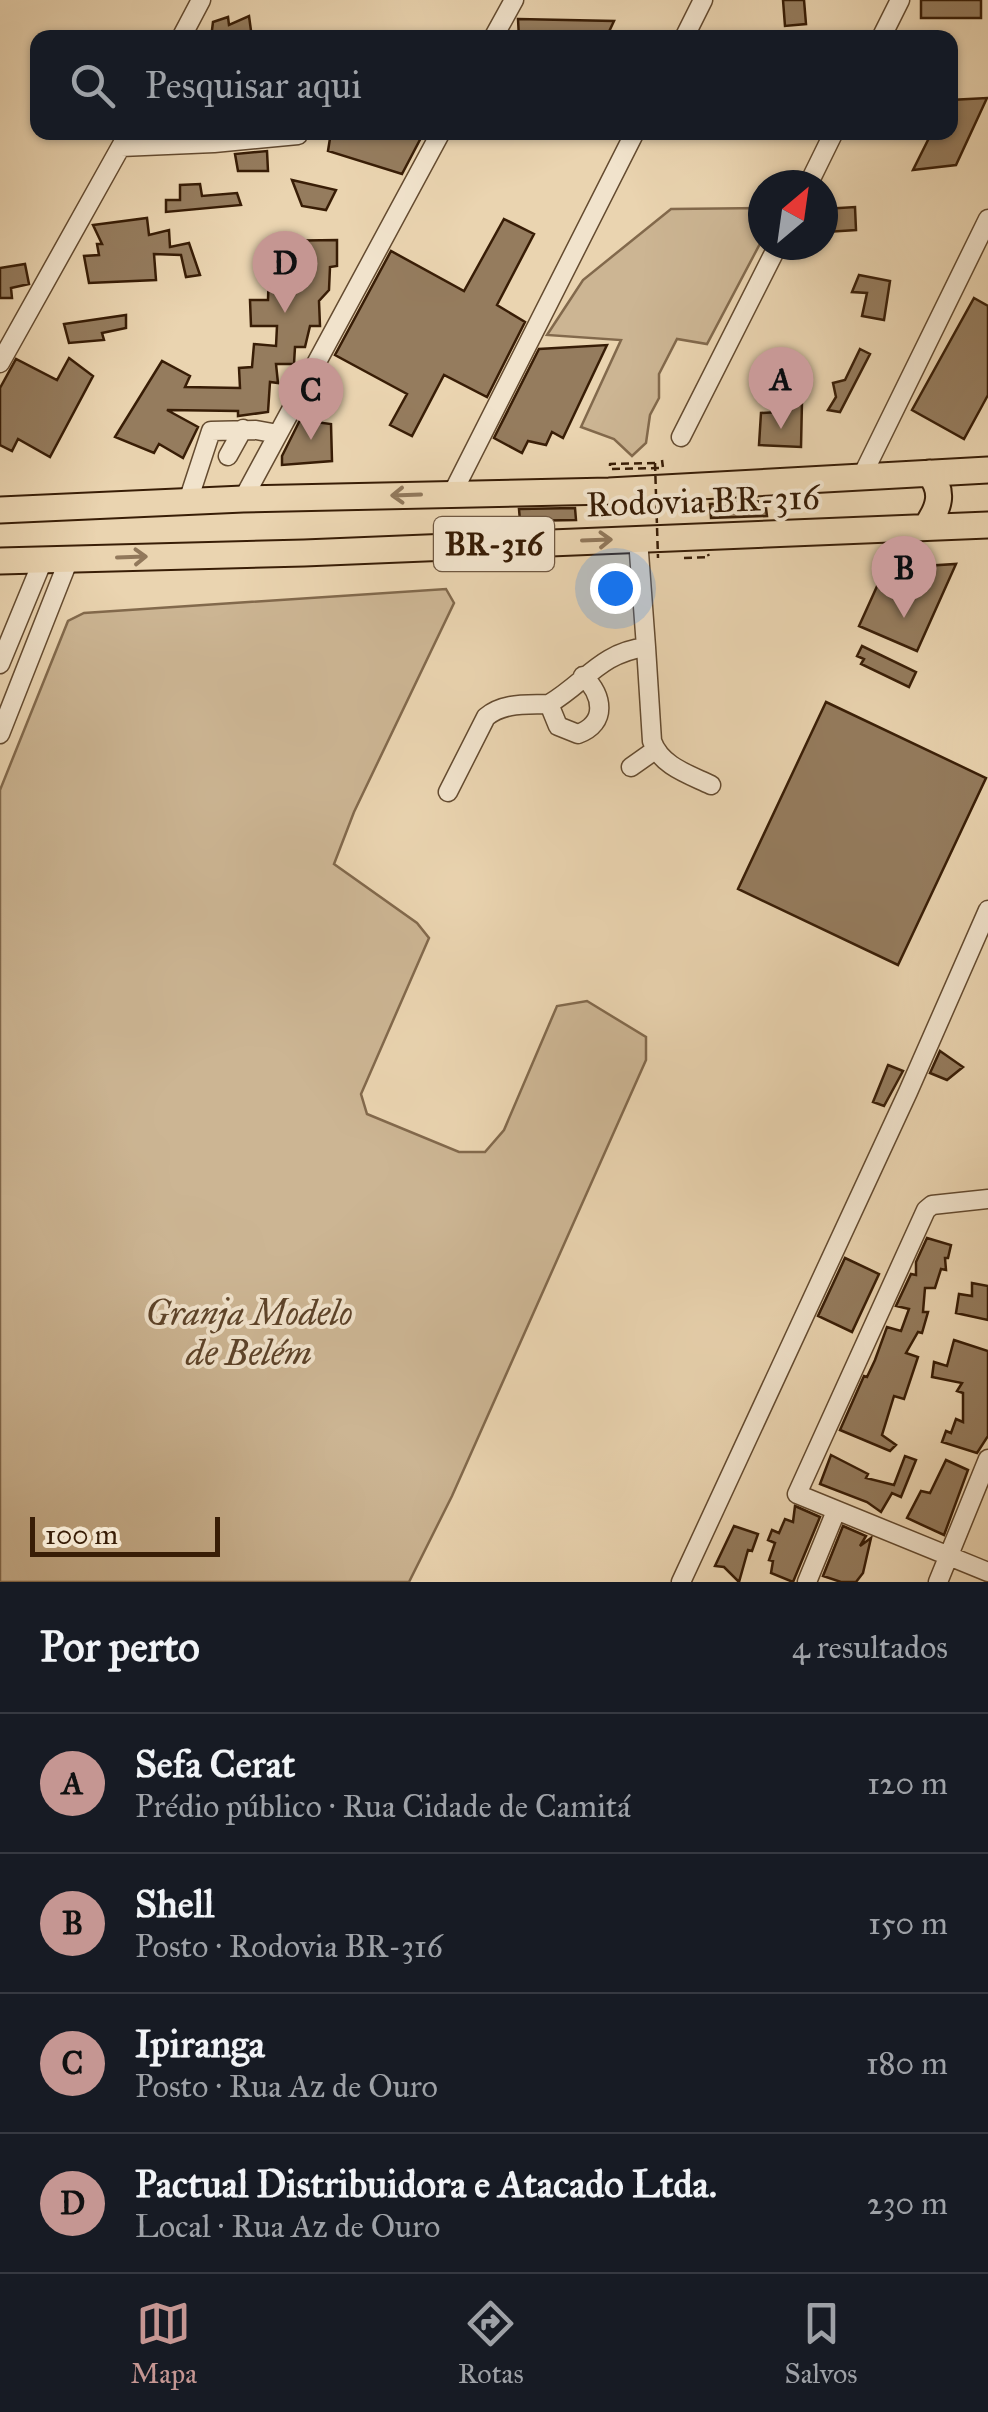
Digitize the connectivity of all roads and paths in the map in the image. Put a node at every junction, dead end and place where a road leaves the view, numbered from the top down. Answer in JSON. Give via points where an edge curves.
{"nodes":[{"id":1,"x":201,"y":0,"type":"edge"},
{"id":2,"x":514,"y":0,"type":"edge"},
{"id":3,"x":703,"y":0,"type":"edge"},
{"id":4,"x":900,"y":0,"type":"edge"},
{"id":5,"x":185,"y":30,"type":"edge"},
{"id":6,"x":497,"y":30,"type":"edge"},
{"id":7,"x":688,"y":30,"type":"edge"},
{"id":8,"x":886,"y":30,"type":"edge"},
{"id":9,"x":124,"y":140,"type":"edge"},
{"id":10,"x":251,"y":140,"type":"edge"},
{"id":11,"x":437,"y":140,"type":"edge"},
{"id":12,"x":632,"y":140,"type":"edge"},
{"id":13,"x":830,"y":140,"type":"edge"},
{"id":14,"x":815,"y":170,"type":"edge"},
{"id":15,"x":988,"y":219,"type":"edge"},
{"id":16,"x":770,"y":260,"type":"edge"},
{"id":17,"x":0,"y":362,"type":"edge"},
{"id":18,"x":243,"y":429,"type":"junction"},
{"id":19,"x":278,"y":434,"type":"junction"},
{"id":20,"x":681,"y":438,"type":"dead end"},
{"id":21,"x":228,"y":456,"type":"dead end"},
{"id":22,"x":662,"y":460,"type":"dead end"},
{"id":23,"x":976,"y":471,"type":"edge"},
{"id":24,"x":929,"y":472,"type":"junction"},
{"id":25,"x":862,"y":476,"type":"junction"},
{"id":26,"x":452,"y":494,"type":"junction"},
{"id":27,"x":243,"y":499,"type":"junction"},
{"id":28,"x":188,"y":502,"type":"junction"},
{"id":29,"x":0,"y":510,"type":"edge"},
{"id":30,"x":979,"y":525,"type":"edge"},
{"id":31,"x":926,"y":527,"type":"junction"},
{"id":32,"x":638,"y":539,"type":"junction"},
{"id":33,"x":658,"y":558,"type":"dead end"},
{"id":34,"x":56,"y":560,"type":"junction"},
{"id":35,"x":0,"y":561,"type":"edge"},
{"id":36,"x":646,"y":647,"type":"junction"},
{"id":37,"x":0,"y":664,"type":"edge"},
{"id":38,"x":583,"y":676,"type":"junction"},
{"id":39,"x":549,"y":704,"type":"junction"},
{"id":40,"x":0,"y":734,"type":"edge"},
{"id":41,"x":655,"y":750,"type":"junction"},
{"id":42,"x":631,"y":767,"type":"dead end"},
{"id":43,"x":710,"y":785,"type":"dead end"},
{"id":44,"x":448,"y":792,"type":"dead end"},
{"id":45,"x":988,"y":910,"type":"edge"},
{"id":46,"x":988,"y":1199,"type":"edge"},
{"id":47,"x":988,"y":1459,"type":"edge"},
{"id":48,"x":836,"y":1511,"type":"junction"},
{"id":49,"x":950,"y":1554,"type":"junction"},
{"id":50,"x":988,"y":1572,"type":"edge"},
{"id":51,"x":681,"y":1582,"type":"edge"},
{"id":52,"x":807,"y":1582,"type":"edge"},
{"id":53,"x":938,"y":1582,"type":"edge"}],
"edges":[{"from":1,"to":5,"type":"street"},
{"from":2,"to":6,"type":"street"},
{"from":3,"to":7,"type":"street"},
{"from":4,"to":8,"type":"street"},
{"from":9,"to":10,"type":"street"},
{"from":9,"to":17,"type":"street"},
{"from":11,"to":19,"type":"street"},
{"from":12,"to":26,"type":"street"},
{"from":13,"to":14,"type":"street"},
{"from":15,"to":25,"type":"street"},
{"from":16,"to":20,"type":"street"},
{"from":18,"to":19,"type":"street"},
{"from":18,"to":21,"type":"street"},
{"from":18,"to":28,"type":"street","via":[[211,432]]},
{"from":19,"to":27,"type":"street"},
{"from":22,"to":33,"type":"path","bridge":true,"via":[[663,468],[610,469],[610,464],[654,463]]},
{"from":23,"to":24,"type":"highway","number":"BR-316"},
{"from":23,"to":30,"type":"highway","via":[[957,482],[956,502]]},
{"from":24,"to":25,"type":"highway","number":"BR-316"},
{"from":24,"to":31,"type":"highway","via":[[939,496]]},
{"from":25,"to":26,"type":"highway","name":"Rodovia BR-316","number":"BR-316"},
{"from":26,"to":27,"type":"highway","name":"Rodovia BR-316","number":"BR-316","one_way":true},
{"from":27,"to":28,"type":"highway","name":"Rodovia BR-316","number":"BR-316"},
{"from":28,"to":29,"type":"highway","name":"Rodovia BR-316","number":"BR-316"},
{"from":30,"to":31,"type":"highway","name":"Rodovia BR-316","number":"BR-316"},
{"from":31,"to":32,"type":"highway","name":"Rodovia BR-316","number":"BR-316"},
{"from":34,"to":32,"type":"highway","name":"Rodovia BR-316","number":"BR-316","one_way":true},
{"from":32,"to":36,"type":"street"},
{"from":34,"to":35,"type":"highway","name":"Rodovia BR-316","number":"BR-316"},
{"from":34,"to":37,"type":"street"},
{"from":34,"to":40,"type":"street"},
{"from":36,"to":38,"type":"street","via":[[611,656]]},
{"from":36,"to":41,"type":"street"},
{"from":38,"to":39,"type":"street"},
{"from":38,"to":39,"type":"street","via":[[600,697],[598,721],[589,730],[566,732]]},
{"from":39,"to":44,"type":"street","via":[[494,710]]},
{"from":41,"to":42,"type":"street"},
{"from":41,"to":43,"type":"street"},
{"from":45,"to":51,"type":"street"},
{"from":46,"to":48,"type":"street","via":[[932,1205],[922,1216],[797,1494]]},
{"from":47,"to":49,"type":"street"},
{"from":48,"to":49,"type":"street"},
{"from":48,"to":52,"type":"street"},
{"from":49,"to":50,"type":"street"},
{"from":49,"to":53,"type":"street"}]}
